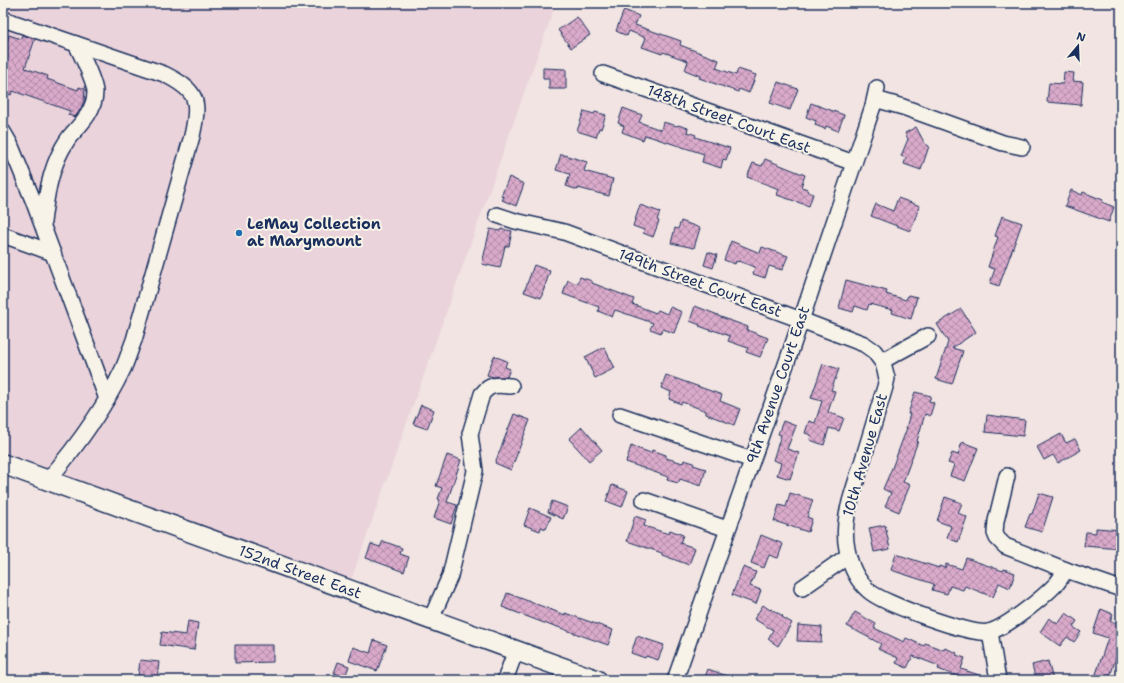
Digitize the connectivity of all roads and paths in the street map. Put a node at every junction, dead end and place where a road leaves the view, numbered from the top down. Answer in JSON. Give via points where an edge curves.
{"nodes":[{"id":1,"x":3,"y":19,"type":"edge"},
{"id":2,"x":76,"y":44,"type":"junction"},
{"id":3,"x":603,"y":74,"type":"dead end"},
{"id":4,"x":3,"y":132,"type":"edge"},
{"id":5,"x":1022,"y":147,"type":"dead end"},
{"id":6,"x":854,"y":163,"type":"junction"},
{"id":7,"x":497,"y":215,"type":"dead end"},
{"id":8,"x":42,"y":225,"type":"junction"},
{"id":9,"x":3,"y":235,"type":"edge"},
{"id":10,"x":53,"y":253,"type":"junction"},
{"id":11,"x":801,"y":320,"type":"junction"},
{"id":12,"x":928,"y":336,"type":"dead end"},
{"id":13,"x":880,"y":358,"type":"junction"},
{"id":14,"x":511,"y":386,"type":"dead end"},
{"id":15,"x":107,"y":399,"type":"junction"},
{"id":16,"x":620,"y":415,"type":"dead end"},
{"id":17,"x":752,"y":460,"type":"junction"},
{"id":18,"x":3,"y":464,"type":"edge"},
{"id":19,"x":1007,"y":476,"type":"dead end"},
{"id":20,"x":48,"y":480,"type":"junction"},
{"id":21,"x":644,"y":500,"type":"dead end"},
{"id":22,"x":727,"y":529,"type":"junction"},
{"id":23,"x":848,"y":556,"type":"junction"},
{"id":24,"x":1066,"y":570,"type":"junction"},
{"id":25,"x":802,"y":588,"type":"dead end"},
{"id":26,"x":1121,"y":589,"type":"edge"},
{"id":27,"x":431,"y":619,"type":"junction"},
{"id":28,"x":990,"y":632,"type":"junction"},
{"id":29,"x":516,"y":650,"type":"junction"},
{"id":30,"x":505,"y":680,"type":"edge"},
{"id":31,"x":597,"y":680,"type":"edge"},
{"id":32,"x":675,"y":680,"type":"edge"},
{"id":33,"x":998,"y":680,"type":"edge"}],
"edges":[{"from":1,"to":2,"type":"street"},
{"from":2,"to":8,"type":"street","via":[[95,86],[95,96],[88,115],[71,134],[54,167]]},
{"from":2,"to":15,"type":"street","via":[[179,81],[195,99],[197,108],[192,136],[134,340]]},
{"from":3,"to":6,"type":"street","name":"148th Street Court East"},
{"from":4,"to":8,"type":"street"},
{"from":5,"to":6,"type":"street","name":"9th Avenue Court East","via":[[1003,143],[903,107],[876,93]]},
{"from":6,"to":11,"type":"street","name":"9th Avenue Court East"},
{"from":7,"to":11,"type":"street","name":"149th Street Court East","via":[[564,232]]},
{"from":8,"to":10,"type":"street"},
{"from":9,"to":10,"type":"street"},
{"from":10,"to":15,"type":"street"},
{"from":11,"to":13,"type":"street","name":"149th Street Court East","via":[[864,344]]},
{"from":11,"to":17,"type":"street","name":"9th Avenue Court East"},
{"from":12,"to":13,"type":"street"},
{"from":13,"to":23,"type":"street","name":"10th Avenue East","via":[[887,378],[846,517]]},
{"from":14,"to":27,"type":"street","via":[[492,385],[482,394],[470,434],[475,471],[450,576]]},
{"from":15,"to":20,"type":"street"},
{"from":16,"to":17,"type":"street"},
{"from":17,"to":22,"type":"street","name":"9th Avenue Court East"},
{"from":18,"to":20,"type":"main road","name":"152nd Street East"},
{"from":19,"to":24,"type":"street","via":[[996,521],[997,538],[1005,546]]},
{"from":20,"to":27,"type":"main road","name":"152nd Street East"},
{"from":21,"to":22,"type":"street"},
{"from":22,"to":32,"type":"street","name":"9th Avenue Court East"},
{"from":23,"to":25,"type":"street"},
{"from":23,"to":28,"type":"street","name":"10th Avenue East","via":[[856,576],[870,592],[927,617],[961,628]]},
{"from":24,"to":26,"type":"street"},
{"from":24,"to":28,"type":"street","via":[[1058,583],[1038,600],[1003,626]]},
{"from":27,"to":29,"type":"main road","name":"152nd Street East"},
{"from":28,"to":33,"type":"street"},
{"from":29,"to":30,"type":"street"},
{"from":29,"to":31,"type":"main road","name":"152nd Street East"}]}
